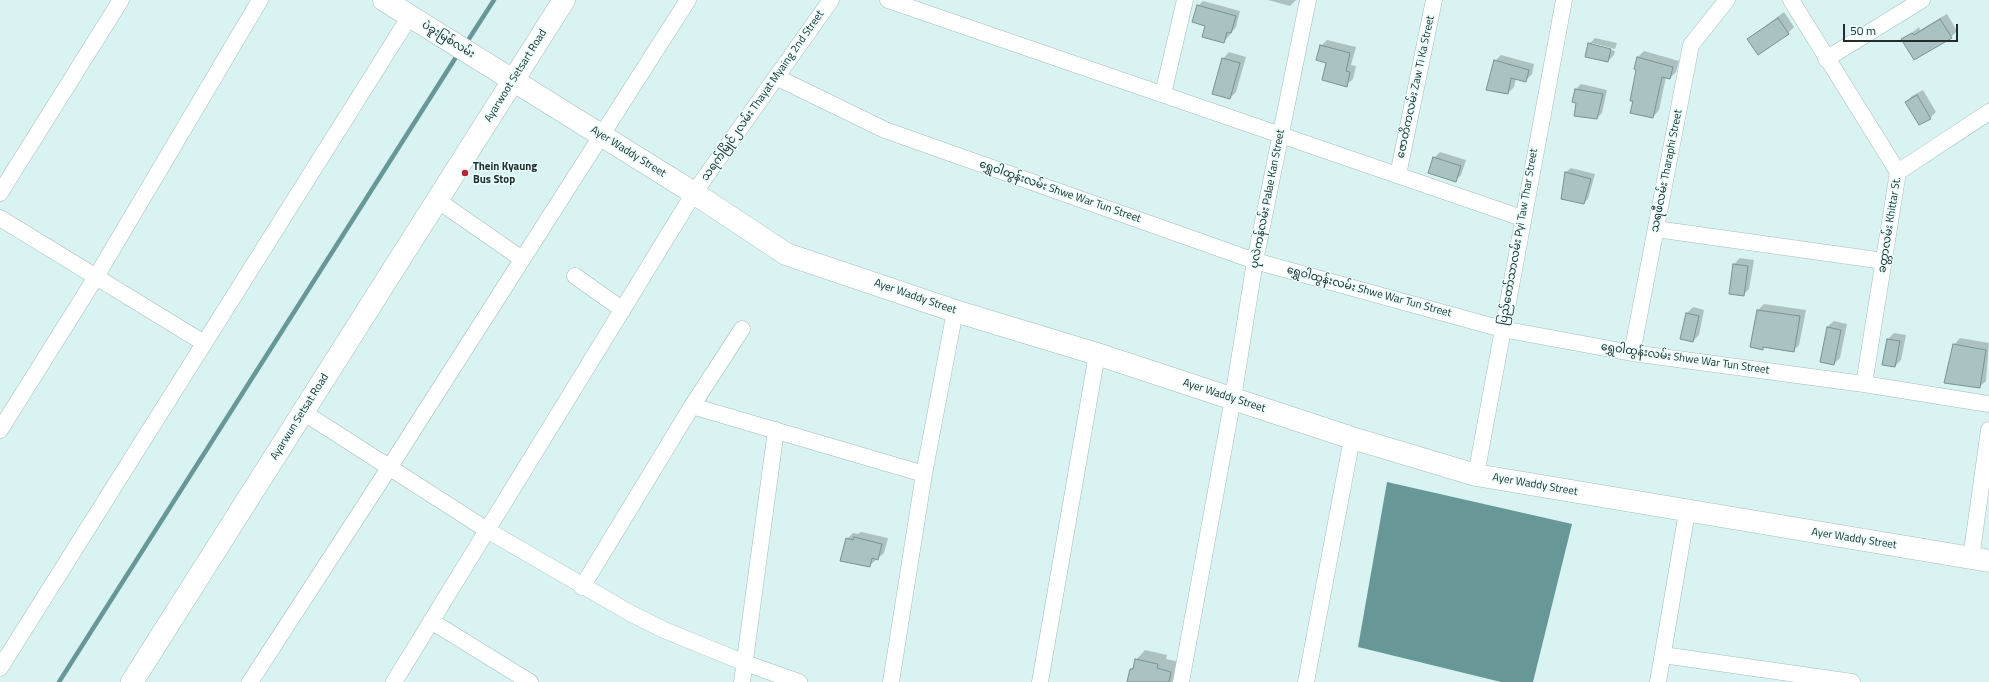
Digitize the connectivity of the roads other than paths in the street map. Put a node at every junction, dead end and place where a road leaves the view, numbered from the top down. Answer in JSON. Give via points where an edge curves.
{"nodes":[{"id":1,"x":121,"y":0,"type":"edge"},
{"id":2,"x":260,"y":0,"type":"edge"},
{"id":3,"x":384,"y":0,"type":"edge"},
{"id":4,"x":564,"y":0,"type":"edge"},
{"id":5,"x":688,"y":0,"type":"edge"},
{"id":6,"x":831,"y":0,"type":"edge"},
{"id":7,"x":888,"y":0,"type":"edge"},
{"id":8,"x":1185,"y":0,"type":"edge"},
{"id":9,"x":1308,"y":0,"type":"edge"},
{"id":10,"x":1434,"y":0,"type":"edge"},
{"id":11,"x":1564,"y":0,"type":"edge"},
{"id":12,"x":1727,"y":0,"type":"edge"},
{"id":13,"x":1791,"y":0,"type":"edge"},
{"id":14,"x":1922,"y":0,"type":"edge"},
{"id":15,"x":410,"y":16,"type":"junction"},
{"id":16,"x":1826,"y":59,"type":"junction"},
{"id":17,"x":776,"y":77,"type":"junction"},
{"id":18,"x":512,"y":81,"type":"junction"},
{"id":19,"x":1163,"y":94,"type":"junction"},
{"id":20,"x":1989,"y":112,"type":"edge"},
{"id":21,"x":601,"y":135,"type":"junction"},
{"id":22,"x":1281,"y":135,"type":"junction"},
{"id":23,"x":467,"y":153,"type":"joint"},
{"id":24,"x":1898,"y":172,"type":"junction"},
{"id":25,"x":1398,"y":175,"type":"junction"},
{"id":26,"x":694,"y":193,"type":"junction"},
{"id":27,"x":0,"y":194,"type":"edge"},
{"id":28,"x":437,"y":200,"type":"junction"},
{"id":29,"x":0,"y":218,"type":"edge"},
{"id":30,"x":1522,"y":218,"type":"junction"},
{"id":31,"x":1656,"y":229,"type":"junction"},
{"id":32,"x":522,"y":259,"type":"junction"},
{"id":33,"x":1255,"y":261,"type":"junction"},
{"id":34,"x":1884,"y":261,"type":"junction"},
{"id":35,"x":575,"y":276,"type":"dead end"},
{"id":36,"x":96,"y":277,"type":"junction"},
{"id":37,"x":623,"y":310,"type":"junction"},
{"id":38,"x":955,"y":311,"type":"junction"},
{"id":39,"x":742,"y":329,"type":"dead end"},
{"id":40,"x":1502,"y":329,"type":"junction"},
{"id":41,"x":204,"y":343,"type":"junction"},
{"id":42,"x":1632,"y":353,"type":"junction"},
{"id":43,"x":1097,"y":354,"type":"junction"},
{"id":44,"x":1864,"y":384,"type":"junction"},
{"id":45,"x":1233,"y":398,"type":"junction"},
{"id":46,"x":1989,"y":404,"type":"edge"},
{"id":47,"x":692,"y":406,"type":"junction"},
{"id":48,"x":303,"y":412,"type":"junction"},
{"id":49,"x":0,"y":430,"type":"edge"},
{"id":50,"x":776,"y":430,"type":"junction"},
{"id":51,"x":1989,"y":430,"type":"edge"},
{"id":52,"x":1352,"y":438,"type":"junction"},
{"id":53,"x":389,"y":468,"type":"junction"},
{"id":54,"x":924,"y":474,"type":"junction"},
{"id":55,"x":1476,"y":475,"type":"junction"},
{"id":56,"x":1687,"y":512,"type":"junction"},
{"id":57,"x":487,"y":530,"type":"junction"},
{"id":58,"x":1980,"y":560,"type":"edge"},
{"id":59,"x":582,"y":587,"type":"junction"},
{"id":60,"x":430,"y":620,"type":"junction"},
{"id":61,"x":1663,"y":655,"type":"junction"},
{"id":62,"x":745,"y":663,"type":"junction"},
{"id":63,"x":0,"y":668,"type":"edge"},
{"id":64,"x":1802,"y":678,"type":"edge"},
{"id":65,"x":132,"y":682,"type":"edge"},
{"id":66,"x":250,"y":682,"type":"edge"},
{"id":67,"x":394,"y":682,"type":"edge"},
{"id":68,"x":530,"y":682,"type":"edge"},
{"id":69,"x":742,"y":682,"type":"edge"},
{"id":70,"x":799,"y":682,"type":"edge"},
{"id":71,"x":891,"y":682,"type":"edge"},
{"id":72,"x":1040,"y":682,"type":"edge"},
{"id":73,"x":1181,"y":682,"type":"edge"},
{"id":74,"x":1306,"y":682,"type":"edge"},
{"id":75,"x":1658,"y":682,"type":"edge"},
{"id":76,"x":1852,"y":682,"type":"edge"}],
"edges":[{"from":1,"to":27,"type":"street"},
{"from":2,"to":36,"type":"street"},
{"from":3,"to":15,"type":"street","name":"ပဲခူးမြစ်လမ်း"},
{"from":4,"to":18,"type":"street","name":"Ayarwoot Setsart Road"},
{"from":5,"to":21,"type":"street"},
{"from":6,"to":17,"type":"street","name":"သရက်မြိုင်၂လမ်း Thayat Myaing 2nd Street"},
{"from":7,"to":19,"type":"street"},
{"from":8,"to":19,"type":"street"},
{"from":9,"to":22,"type":"street","name":"ပုလဲကန်လမ်း Palae Kan Street"},
{"from":10,"to":25,"type":"street","name":"ဇောတိကလမ်း Zaw Ti Ka Street"},
{"from":11,"to":30,"type":"street","name":"ပြည်တော်သာလမ်း Pyi Taw Thar Street"},
{"from":12,"to":31,"type":"street","name":"သရဖီလမ်း Tharaphi Street","via":[[1691,45]]},
{"from":13,"to":16,"type":"street","name":"ခတ္တာလမ်း Khittar St."},
{"from":14,"to":16,"type":"street"},
{"from":15,"to":18,"type":"street","name":"ပဲခူးမြစ်လမ်း"},
{"from":15,"to":41,"type":"street"},
{"from":16,"to":24,"type":"street","name":"ခတ္တာလမ်း Khittar St."},
{"from":17,"to":26,"type":"street","name":"သရက်မြိုင်၂လမ်း Thayat Myaing 2nd Street"},
{"from":17,"to":33,"type":"street","name":"ရွှေဝါထွန်းလမ်း Shwe War Tun Street","via":[[885,130]]},
{"from":18,"to":21,"type":"street","name":"Ayer Waddy Street"},
{"from":18,"to":23,"type":"street","name":"Ayarwoot Setsart Road"},
{"from":19,"to":22,"type":"street"},
{"from":20,"to":24,"type":"street"},
{"from":21,"to":26,"type":"street","name":"Ayer Waddy Street"},
{"from":21,"to":32,"type":"street"},
{"from":22,"to":25,"type":"street"},
{"from":22,"to":33,"type":"street","name":"ပုလဲကန်လမ်း Palae Kan Street"},
{"from":23,"to":28,"type":"street","name":"Ayarwun Setsat Road"},
{"from":24,"to":34,"type":"street","name":"ခတ္တာလမ်း Khittar St."},
{"from":25,"to":30,"type":"street"},
{"from":26,"to":37,"type":"street","name":"သရက်မြိုင်၂လမ်း Thayat Myaing 2nd Street"},
{"from":26,"to":38,"type":"street","name":"Ayer Waddy Street","via":[[786,254]]},
{"from":28,"to":32,"type":"street"},
{"from":28,"to":48,"type":"street","name":"Ayarwun Setsat Road"},
{"from":29,"to":36,"type":"street"},
{"from":30,"to":40,"type":"street","name":"ပြည်တော်သာလမ်း Pyi Taw Thar Street"},
{"from":31,"to":34,"type":"street"},
{"from":31,"to":42,"type":"street","name":"သရဖီလမ်း Tharaphi Street"},
{"from":32,"to":53,"type":"street"},
{"from":33,"to":40,"type":"street","name":"ရွှေဝါထွန်းလမ်း Shwe War Tun Street"},
{"from":33,"to":45,"type":"street","name":"ပုလဲကန်လမ်း Palae Kan Street"},
{"from":34,"to":44,"type":"street","name":"ခတ္တာလမ်း Khittar St."},
{"from":35,"to":37,"type":"street"},
{"from":36,"to":41,"type":"street"},
{"from":36,"to":49,"type":"street"},
{"from":37,"to":57,"type":"street","name":"သရက်မြိုင်၂လမ်း Thayat Myaing 2nd Street"},
{"from":38,"to":43,"type":"street","name":"Ayer Waddy Street"},
{"from":38,"to":54,"type":"street"},
{"from":39,"to":47,"type":"street"},
{"from":40,"to":42,"type":"street","name":"ရွှေဝါထွန်းလမ်း Shwe War Tun Street"},
{"from":40,"to":55,"type":"street","name":"ပြည်တော်သာလမ်း Pyi Taw Thar Street"},
{"from":41,"to":63,"type":"street"},
{"from":42,"to":44,"type":"street","name":"ရွှေဝါထွန်းလမ်း Shwe War Tun Street"},
{"from":43,"to":45,"type":"street","name":"Ayer Waddy Street"},
{"from":43,"to":72,"type":"street"},
{"from":44,"to":46,"type":"street","name":"ရွှေဝါထွန်းလမ်း Shwe War Tun Street"},
{"from":45,"to":52,"type":"street","name":"Ayer Waddy Street"},
{"from":45,"to":73,"type":"street","name":"ပုလဲကန်လမ်း Palae Kan Street"},
{"from":47,"to":50,"type":"street"},
{"from":47,"to":59,"type":"street"},
{"from":48,"to":53,"type":"street"},
{"from":48,"to":65,"type":"street","name":"Ayarwun Setsat Road"},
{"from":50,"to":54,"type":"street"},
{"from":50,"to":62,"type":"street"},
{"from":51,"to":58,"type":"street"},
{"from":52,"to":55,"type":"street","name":"Ayer Waddy Street"},
{"from":52,"to":74,"type":"street"},
{"from":53,"to":57,"type":"street"},
{"from":53,"to":66,"type":"street"},
{"from":54,"to":71,"type":"street"},
{"from":55,"to":56,"type":"street","name":"Ayer Waddy Street"},
{"from":56,"to":58,"type":"street","name":"Ayer Waddy Street"},
{"from":56,"to":61,"type":"street"},
{"from":57,"to":59,"type":"street"},
{"from":57,"to":60,"type":"street","name":"သရက်မြိုင်၂လမ်း Thayat Myaing 2nd Street"},
{"from":59,"to":62,"type":"street","via":[[664,630]]},
{"from":60,"to":67,"type":"street","name":"သရက်မြိုင်၂လမ်း Thayat Myaing 2nd Street"},
{"from":60,"to":68,"type":"street"},
{"from":61,"to":64,"type":"street"},
{"from":61,"to":75,"type":"street"},
{"from":62,"to":69,"type":"street"},
{"from":62,"to":70,"type":"street"},
{"from":64,"to":76,"type":"street"}]}
